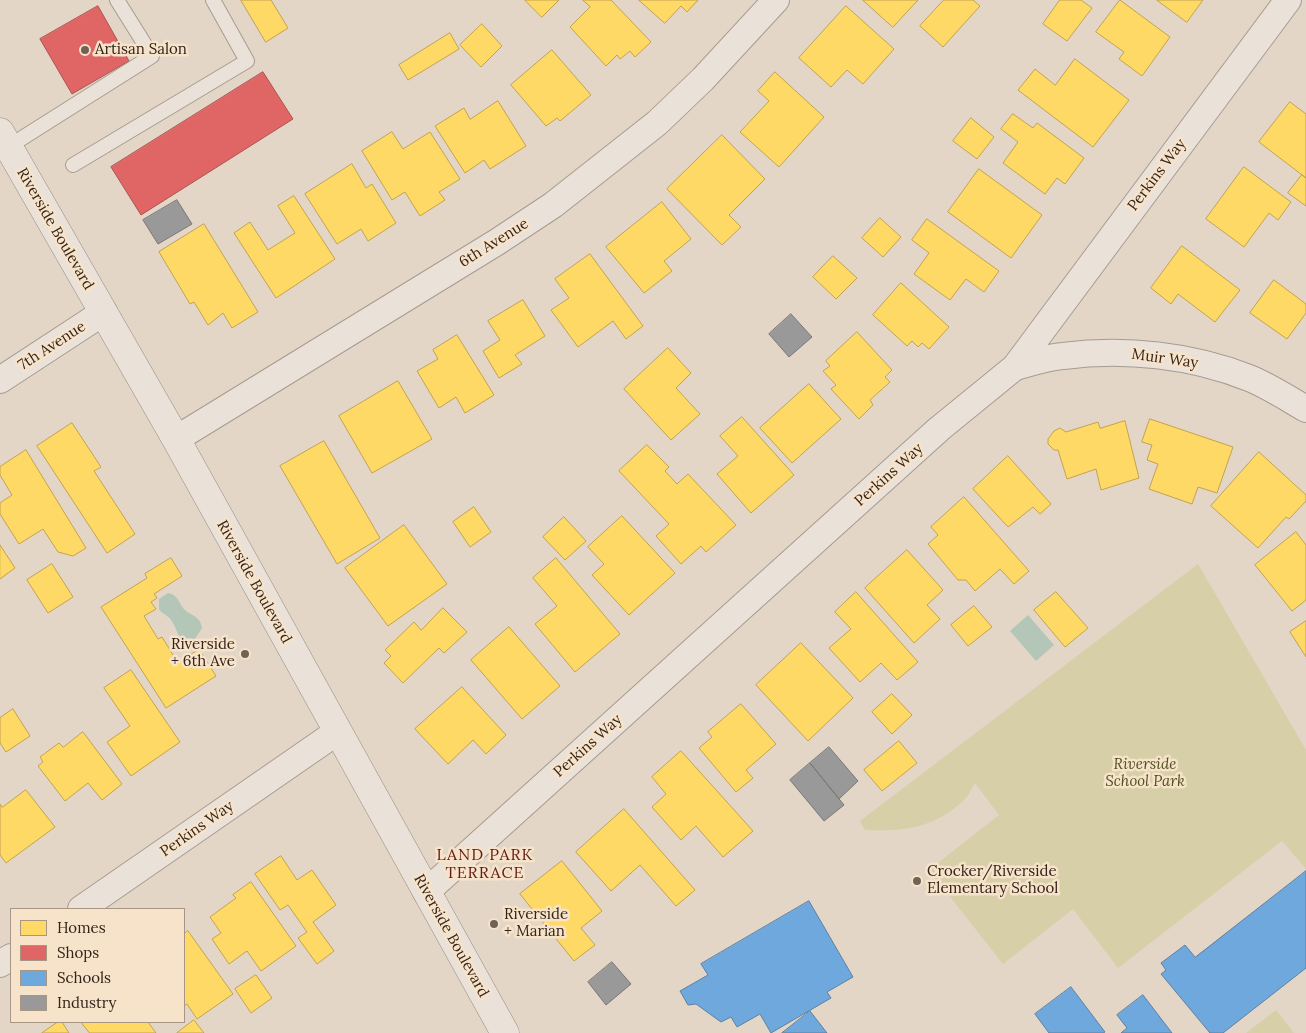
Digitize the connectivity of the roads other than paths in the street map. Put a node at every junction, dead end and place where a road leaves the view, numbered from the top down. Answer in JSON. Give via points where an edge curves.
{"nodes":[{"id":1,"x":118,"y":0,"type":"edge"},
{"id":2,"x":213,"y":0,"type":"edge"},
{"id":3,"x":776,"y":0,"type":"edge"},
{"id":4,"x":1288,"y":0,"type":"edge"},
{"id":5,"x":4,"y":140,"type":"edge"},
{"id":6,"x":73,"y":165,"type":"dead end"},
{"id":7,"x":104,"y":312,"type":"junction"},
{"id":8,"x":1015,"y":367,"type":"junction"},
{"id":9,"x":0,"y":380,"type":"edge"},
{"id":10,"x":1306,"y":409,"type":"edge"},
{"id":11,"x":176,"y":439,"type":"junction"},
{"id":12,"x":337,"y":732,"type":"junction"},
{"id":13,"x":426,"y":892,"type":"junction"},
{"id":14,"x":82,"y":908,"type":"edge"},
{"id":15,"x":505,"y":1033,"type":"edge"}],
"edges":[{"from":1,"to":5,"type":"lane","via":[[152,56]]},
{"from":2,"to":6,"type":"lane","via":[[247,61]]},
{"from":3,"to":11,"type":"street","name":"6th Avenue","via":[[657,123],[553,205]]},
{"from":4,"to":8,"type":"street","name":"Perkins Way"},
{"from":5,"to":7,"type":"main road","name":"Riverside Boulevard"},
{"from":7,"to":9,"type":"street","name":"7th Avenue"},
{"from":7,"to":11,"type":"main road","name":"Riverside Boulevard"},
{"from":8,"to":10,"type":"street","name":"Muir Way","via":[[1062,356],[1100,353],[1160,356],[1248,377]]},
{"from":8,"to":13,"type":"street","name":"Perkins Way","via":[[939,429]]},
{"from":11,"to":12,"type":"main road","name":"Riverside Boulevard"},
{"from":12,"to":13,"type":"main road","name":"Riverside Boulevard"},
{"from":12,"to":14,"type":"street","name":"Perkins Way"},
{"from":13,"to":15,"type":"main road","name":"Riverside Boulevard"}]}
